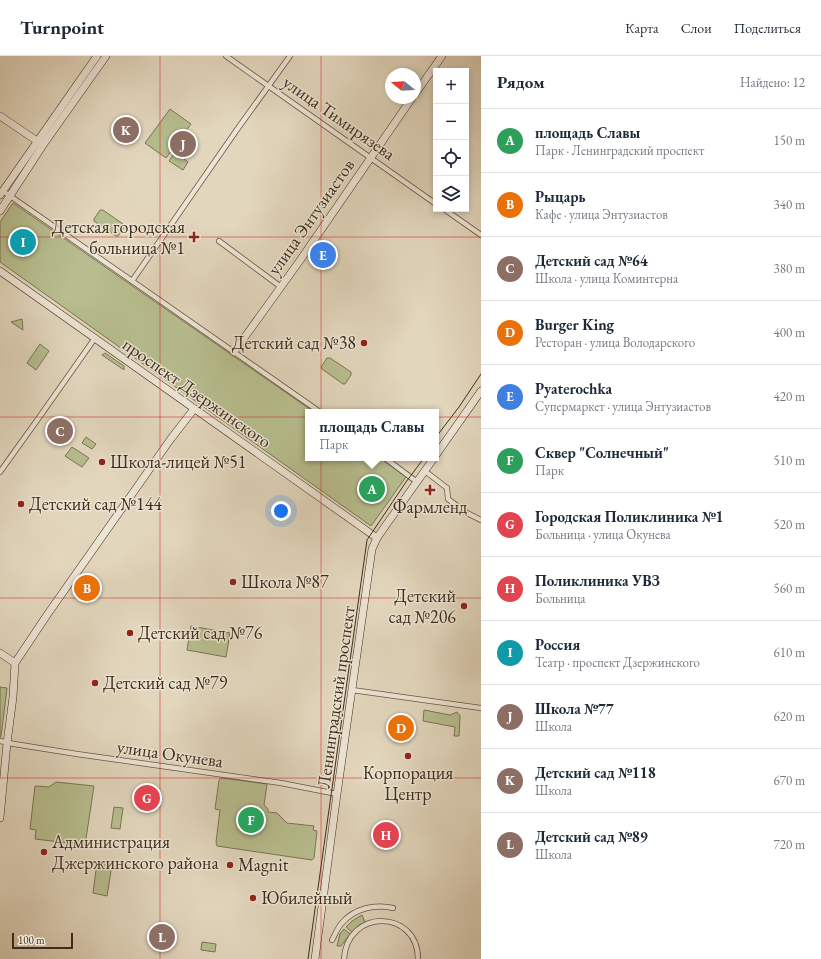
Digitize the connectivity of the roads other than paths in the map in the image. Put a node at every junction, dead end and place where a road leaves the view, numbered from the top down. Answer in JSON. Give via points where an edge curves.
{"nodes":[{"id":1,"x":97,"y":56,"type":"edge"},
{"id":2,"x":106,"y":56,"type":"edge"},
{"id":3,"x":226,"y":56,"type":"edge"},
{"id":4,"x":290,"y":56,"type":"edge"},
{"id":5,"x":442,"y":56,"type":"edge"},
{"id":6,"x":268,"y":86,"type":"junction"},
{"id":7,"x":421,"y":86,"type":"edge"},
{"id":8,"x":408,"y":104,"type":"edge"},
{"id":9,"x":0,"y":116,"type":"edge"},
{"id":10,"x":40,"y":143,"type":"junction"},
{"id":11,"x":370,"y":158,"type":"junction"},
{"id":12,"x":1,"y":193,"type":"edge"},
{"id":13,"x":10,"y":196,"type":"junction"},
{"id":14,"x":433,"y":202,"type":"edge"},
{"id":15,"x":0,"y":211,"type":"edge"},
{"id":16,"x":448,"y":212,"type":"edge"},
{"id":17,"x":481,"y":235,"type":"edge"},
{"id":18,"x":219,"y":241,"type":"dead end"},
{"id":19,"x":0,"y":271,"type":"edge"},
{"id":20,"x":132,"y":281,"type":"junction"},
{"id":21,"x":281,"y":287,"type":"junction"},
{"id":22,"x":95,"y":338,"type":"junction"},
{"id":23,"x":234,"y":352,"type":"junction"},
{"id":24,"x":481,"y":391,"type":"edge"},
{"id":25,"x":194,"y":409,"type":"junction"},
{"id":26,"x":316,"y":409,"type":"edge"},
{"id":27,"x":439,"y":451,"type":"edge"},
{"id":28,"x":389,"y":461,"type":"edge"},
{"id":29,"x":432,"y":461,"type":"edge"},
{"id":30,"x":425,"y":471,"type":"junction"},
{"id":31,"x":0,"y":472,"type":"edge"},
{"id":32,"x":417,"y":482,"type":"junction"},
{"id":33,"x":481,"y":520,"type":"edge"},
{"id":34,"x":377,"y":538,"type":"junction"},
{"id":35,"x":0,"y":653,"type":"edge"},
{"id":36,"x":15,"y":663,"type":"junction"},
{"id":37,"x":352,"y":690,"type":"junction"},
{"id":38,"x":481,"y":708,"type":"edge"},
{"id":39,"x":4,"y":742,"type":"edge"},
{"id":40,"x":337,"y":794,"type":"junction"},
{"id":41,"x":0,"y":818,"type":"edge"},
{"id":42,"x":393,"y":908,"type":"dead end"},
{"id":43,"x":332,"y":940,"type":"dead end"},
{"id":44,"x":315,"y":959,"type":"edge"},
{"id":45,"x":344,"y":959,"type":"edge"},
{"id":46,"x":418,"y":959,"type":"edge"}],
"edges":[{"from":1,"to":10,"type":"street"},
{"from":2,"to":10,"type":"street"},
{"from":3,"to":6,"type":"street","name":"улица Тимирязева"},
{"from":4,"to":6,"type":"street"},
{"from":5,"to":7,"type":"street"},
{"from":6,"to":11,"type":"street","name":"улица Тимирязева"},
{"from":6,"to":20,"type":"street"},
{"from":8,"to":11,"type":"street","name":"улица Энтузиастов"},
{"from":9,"to":10,"type":"street"},
{"from":10,"to":12,"type":"street"},
{"from":10,"to":13,"type":"street"},
{"from":11,"to":14,"type":"street","name":"улица Тимирязева"},
{"from":11,"to":21,"type":"street","name":"улица Энтузиастов"},
{"from":12,"to":13,"type":"street"},
{"from":13,"to":15,"type":"street"},
{"from":13,"to":20,"type":"street"},
{"from":16,"to":17,"type":"street"},
{"from":18,"to":21,"type":"street"},
{"from":19,"to":22,"type":"street","name":"проспект Дзержинского"},
{"from":20,"to":23,"type":"street"},
{"from":21,"to":23,"type":"street","name":"улица Энтузиастов"},
{"from":22,"to":25,"type":"street","name":"проспект Дзержинского"},
{"from":22,"to":31,"type":"street"},
{"from":23,"to":26,"type":"street"},
{"from":24,"to":27,"type":"street"},
{"from":25,"to":34,"type":"street","name":"проспект Дзержинского"},
{"from":25,"to":36,"type":"street"},
{"from":28,"to":32,"type":"street"},
{"from":29,"to":30,"type":"street","name":"Ленинградский проспект"},
{"from":30,"to":32,"type":"street","name":"Ленинградский проспект"},
{"from":30,"to":33,"type":"street","via":[[447,488],[448,499]]},
{"from":32,"to":34,"type":"street","name":"Ленинградский проспект"},
{"from":34,"to":37,"type":"street","name":"Ленинградский проспект","via":[[372,549]]},
{"from":35,"to":36,"type":"street"},
{"from":36,"to":39,"type":"street","via":[[13,697]]},
{"from":37,"to":38,"type":"street"},
{"from":37,"to":40,"type":"street","name":"Ленинградский проспект"},
{"from":39,"to":40,"type":"street","name":"улица Окунева","via":[[281,783]]},
{"from":39,"to":41,"type":"street"},
{"from":40,"to":44,"type":"street","name":"Ленинградский проспект"},
{"from":42,"to":43,"type":"street","via":[[378,906],[361,910],[341,924]]},
{"from":45,"to":46,"type":"street","via":[[346,947],[353,935],[360,928],[377,921],[386,921],[406,930],[415,943]]}]}
